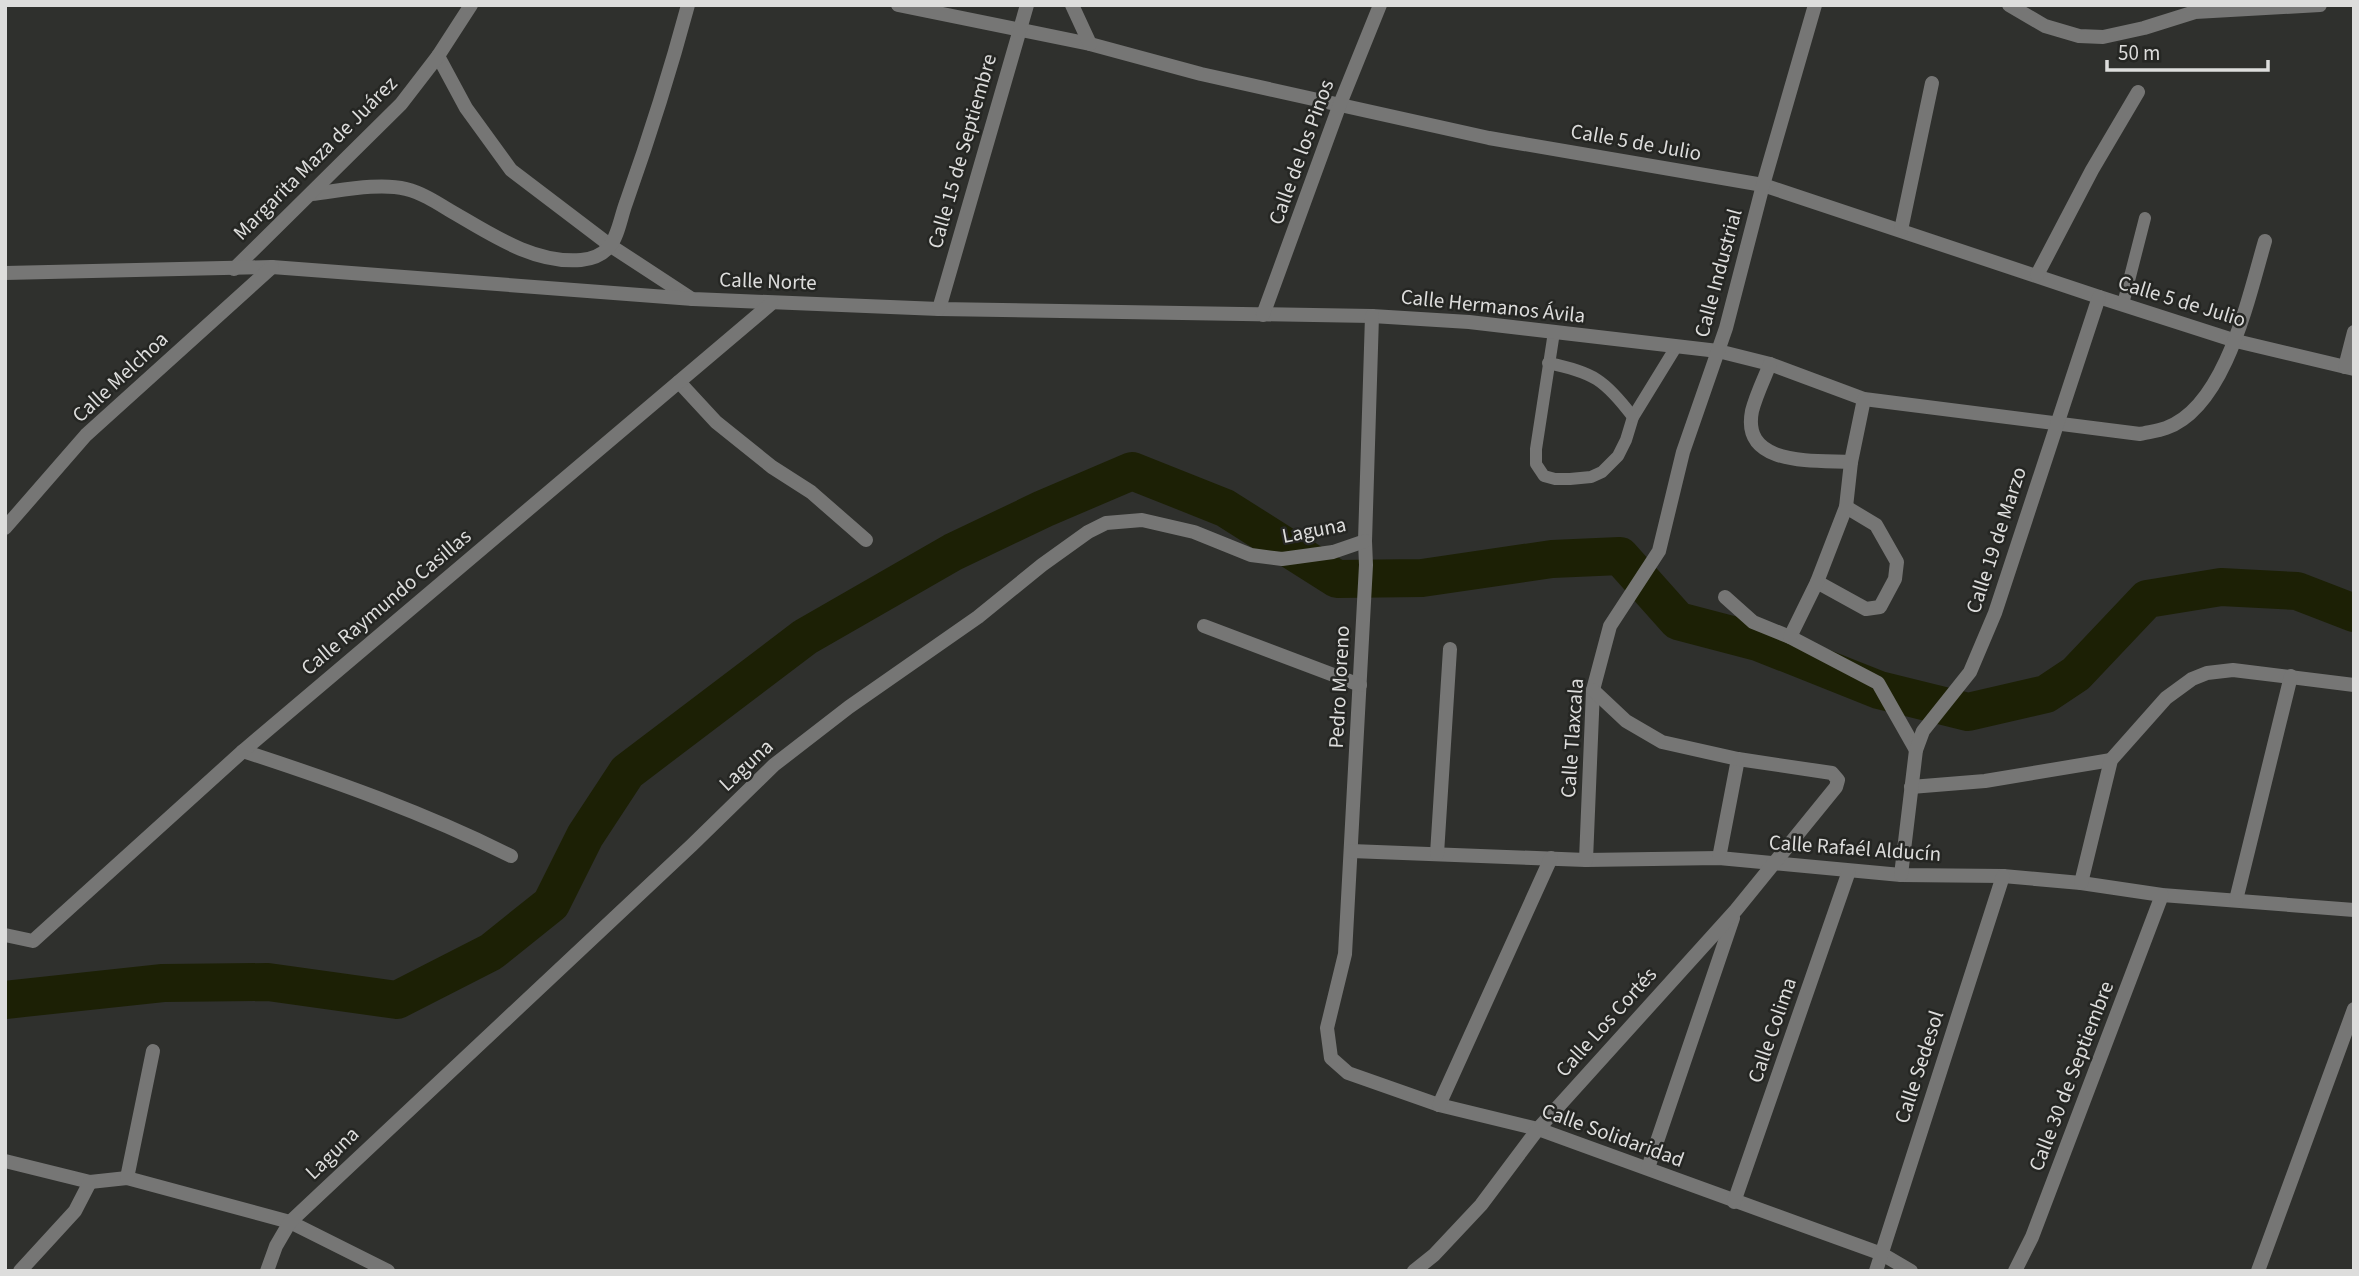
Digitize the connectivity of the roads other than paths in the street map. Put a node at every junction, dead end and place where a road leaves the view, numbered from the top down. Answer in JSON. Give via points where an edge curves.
{"nodes":[{"id":1,"x":471,"y":5,"type":"edge"},
{"id":2,"x":688,"y":5,"type":"edge"},
{"id":3,"x":898,"y":5,"type":"edge"},
{"id":4,"x":1027,"y":5,"type":"edge"},
{"id":5,"x":1072,"y":5,"type":"edge"},
{"id":6,"x":1380,"y":5,"type":"edge"},
{"id":7,"x":1815,"y":5,"type":"edge"},
{"id":8,"x":2009,"y":5,"type":"edge"},
{"id":9,"x":2320,"y":5,"type":"edge"},
{"id":10,"x":1018,"y":30,"type":"junction"},
{"id":11,"x":1090,"y":44,"type":"junction"},
{"id":12,"x":438,"y":56,"type":"junction"},
{"id":13,"x":1932,"y":83,"type":"dead end"},
{"id":14,"x":2138,"y":92,"type":"dead end"},
{"id":15,"x":1340,"y":104,"type":"junction"},
{"id":16,"x":1763,"y":185,"type":"junction"},
{"id":17,"x":311,"y":194,"type":"junction"},
{"id":18,"x":2145,"y":218,"type":"dead end"},
{"id":19,"x":1901,"y":230,"type":"junction"},
{"id":20,"x":2265,"y":241,"type":"dead end"},
{"id":21,"x":611,"y":246,"type":"junction"},
{"id":22,"x":272,"y":267,"type":"junction"},
{"id":23,"x":234,"y":269,"type":"junction"},
{"id":24,"x":5,"y":273,"type":"edge"},
{"id":25,"x":2037,"y":275,"type":"junction"},
{"id":26,"x":2099,"y":298,"type":"junction"},
{"id":27,"x":693,"y":299,"type":"junction"},
{"id":28,"x":772,"y":303,"type":"junction"},
{"id":29,"x":2123,"y":304,"type":"junction"},
{"id":30,"x":939,"y":309,"type":"junction"},
{"id":31,"x":1263,"y":315,"type":"junction"},
{"id":32,"x":1372,"y":316,"type":"junction"},
{"id":33,"x":1554,"y":332,"type":"junction"},
{"id":34,"x":2354,"y":332,"type":"edge"},
{"id":35,"x":2236,"y":341,"type":"junction"},
{"id":36,"x":1676,"y":347,"type":"junction"},
{"id":37,"x":1718,"y":351,"type":"junction"},
{"id":38,"x":1548,"y":363,"type":"junction"},
{"id":39,"x":1770,"y":364,"type":"junction"},
{"id":40,"x":2349,"y":368,"type":"edge"},
{"id":41,"x":679,"y":382,"type":"junction"},
{"id":42,"x":1864,"y":399,"type":"junction"},
{"id":43,"x":1633,"y":418,"type":"junction"},
{"id":44,"x":2056,"y":425,"type":"junction"},
{"id":45,"x":1852,"y":463,"type":"junction"},
{"id":46,"x":1846,"y":507,"type":"junction"},
{"id":47,"x":5,"y":528,"type":"edge"},
{"id":48,"x":866,"y":540,"type":"dead end"},
{"id":49,"x":1365,"y":541,"type":"junction"},
{"id":50,"x":1659,"y":551,"type":"joint"},
{"id":51,"x":1816,"y":582,"type":"junction"},
{"id":52,"x":1725,"y":597,"type":"dead end"},
{"id":53,"x":1204,"y":626,"type":"dead end"},
{"id":54,"x":1790,"y":637,"type":"junction"},
{"id":55,"x":1450,"y":649,"type":"dead end"},
{"id":56,"x":2291,"y":676,"type":"junction"},
{"id":57,"x":1360,"y":685,"type":"junction"},
{"id":58,"x":2354,"y":685,"type":"edge"},
{"id":59,"x":1593,"y":690,"type":"junction"},
{"id":60,"x":1916,"y":750,"type":"junction"},
{"id":61,"x":243,"y":751,"type":"junction"},
{"id":62,"x":1738,"y":759,"type":"junction"},
{"id":63,"x":2111,"y":760,"type":"junction"},
{"id":64,"x":1911,"y":788,"type":"junction"},
{"id":65,"x":1351,"y":851,"type":"junction"},
{"id":66,"x":1437,"y":854,"type":"junction"},
{"id":67,"x":511,"y":856,"type":"dead end"},
{"id":68,"x":1551,"y":858,"type":"junction"},
{"id":69,"x":1719,"y":858,"type":"junction"},
{"id":70,"x":1586,"y":860,"type":"junction"},
{"id":71,"x":1775,"y":863,"type":"junction"},
{"id":72,"x":1849,"y":871,"type":"junction"},
{"id":73,"x":1901,"y":875,"type":"junction"},
{"id":74,"x":2003,"y":876,"type":"junction"},
{"id":75,"x":2081,"y":883,"type":"junction"},
{"id":76,"x":2162,"y":895,"type":"junction"},
{"id":77,"x":2236,"y":900,"type":"junction"},
{"id":78,"x":1735,"y":910,"type":"junction"},
{"id":79,"x":2354,"y":910,"type":"edge"},
{"id":80,"x":5,"y":934,"type":"edge"},
{"id":81,"x":2354,"y":1009,"type":"edge"},
{"id":82,"x":153,"y":1052,"type":"dead end"},
{"id":83,"x":1331,"y":1058,"type":"joint"},
{"id":84,"x":1439,"y":1105,"type":"junction"},
{"id":85,"x":1538,"y":1129,"type":"junction"},
{"id":86,"x":5,"y":1161,"type":"edge"},
{"id":87,"x":1647,"y":1168,"type":"junction"},
{"id":88,"x":127,"y":1178,"type":"junction"},
{"id":89,"x":90,"y":1182,"type":"junction"},
{"id":90,"x":1734,"y":1202,"type":"junction"},
{"id":91,"x":290,"y":1222,"type":"junction"},
{"id":92,"x":1882,"y":1254,"type":"junction"},
{"id":93,"x":2261,"y":1270,"type":"edge"},
{"id":94,"x":20,"y":1271,"type":"edge"},
{"id":95,"x":267,"y":1271,"type":"edge"},
{"id":96,"x":388,"y":1271,"type":"edge"},
{"id":97,"x":1414,"y":1271,"type":"edge"},
{"id":98,"x":1876,"y":1271,"type":"edge"},
{"id":99,"x":1911,"y":1271,"type":"edge"},
{"id":100,"x":2015,"y":1271,"type":"edge"}],
"edges":[{"from":1,"to":12,"type":"street","name":"Margarita Maza de Juárez"},
{"from":2,"to":21,"type":"street"},
{"from":3,"to":10,"type":"street","name":"Calle 5 de Julio"},
{"from":4,"to":10,"type":"street","name":"Calle 15 de Septiembre"},
{"from":5,"to":11,"type":"street"},
{"from":6,"to":15,"type":"street","name":"Calle de los Pinos"},
{"from":7,"to":16,"type":"street","name":"Calle Industrial"},
{"from":8,"to":9,"type":"street","via":[[2045,26],[2103,37],[2195,12]]},
{"from":10,"to":11,"type":"street","name":"Calle 5 de Julio"},
{"from":10,"to":30,"type":"street","name":"Calle 15 de Septiembre"},
{"from":11,"to":15,"type":"street","name":"Calle 5 de Julio"},
{"from":12,"to":17,"type":"street","name":"Margarita Maza de Juárez","via":[[401,104]]},
{"from":12,"to":21,"type":"street","via":[[466,108],[511,170]]},
{"from":13,"to":19,"type":"street"},
{"from":14,"to":25,"type":"street"},
{"from":15,"to":16,"type":"street","name":"Calle 5 de Julio","via":[[1489,138]]},
{"from":15,"to":31,"type":"street","name":"Calle de los Pinos"},
{"from":16,"to":19,"type":"street","name":"Calle 5 de Julio"},
{"from":16,"to":37,"type":"street","name":"Calle Industrial"},
{"from":17,"to":21,"type":"street","via":[[405,189],[541,257],[589,259]]},
{"from":17,"to":23,"type":"street","name":"Margarita Maza de Juárez"},
{"from":18,"to":29,"type":"lane"},
{"from":19,"to":25,"type":"street","name":"Calle 5 de Julio"},
{"from":20,"to":35,"type":"street"},
{"from":21,"to":27,"type":"street"},
{"from":22,"to":23,"type":"street","name":"Calle Norte"},
{"from":22,"to":27,"type":"street","name":"Calle Norte"},
{"from":22,"to":47,"type":"street","name":"Calle Melchoa","via":[[86,435]]},
{"from":23,"to":24,"type":"street","name":"Calle Norte"},
{"from":25,"to":26,"type":"street","name":"Calle 5 de Julio"},
{"from":26,"to":29,"type":"street","name":"Calle 5 de Julio"},
{"from":26,"to":44,"type":"street","name":"Calle 19 de Marzo"},
{"from":27,"to":28,"type":"street","name":"Calle Norte"},
{"from":28,"to":30,"type":"street","name":"Calle Norte"},
{"from":28,"to":41,"type":"street","name":"Calle Raymundo Casillas"},
{"from":29,"to":35,"type":"street","name":"Calle 5 de Julio"},
{"from":30,"to":31,"type":"street","name":"Calle Norte"},
{"from":31,"to":32,"type":"street","name":"Calle Hermanos Ávila"},
{"from":32,"to":33,"type":"street","name":"Calle Hermanos Ávila"},
{"from":32,"to":49,"type":"street","name":"Pedro Moreno"},
{"from":33,"to":36,"type":"street","name":"Calle Hermanos Ávila"},
{"from":33,"to":38,"type":"lane"},
{"from":34,"to":40,"type":"street"},
{"from":35,"to":40,"type":"street","name":"Calle 5 de Julio"},
{"from":35,"to":44,"type":"street","via":[[2193,411],[2168,428],[2140,434]]},
{"from":36,"to":37,"type":"street","name":"Calle Hermanos Ávila"},
{"from":36,"to":43,"type":"lane"},
{"from":37,"to":39,"type":"street","name":"Calle Hermanos Ávila"},
{"from":37,"to":50,"type":"street","name":"Calle Industrial","via":[[1683,452]]},
{"from":38,"to":43,"type":"lane","via":[[1591,374]]},
{"from":38,"to":43,"type":"lane","via":[[1536,449],[1536,464],[1544,475],[1570,479],[1602,472],[1618,456]]},
{"from":39,"to":42,"type":"street","name":"Calle Hermanos Ávila"},
{"from":39,"to":45,"type":"street","via":[[1752,411],[1751,429],[1757,445],[1779,457]]},
{"from":41,"to":48,"type":"street","via":[[716,422],[811,492]]},
{"from":41,"to":61,"type":"street","name":"Calle Raymundo Casillas"},
{"from":42,"to":44,"type":"street","name":"Calle Hermanos Ávila"},
{"from":42,"to":45,"type":"street"},
{"from":44,"to":60,"type":"street","name":"Calle 19 de Marzo","via":[[1995,613],[1970,672],[1923,731]]},
{"from":45,"to":46,"type":"street"},
{"from":46,"to":51,"type":"street"},
{"from":46,"to":51,"type":"street","via":[[1876,525],[1897,562],[1895,579],[1880,607],[1873,609]]},
{"from":49,"to":57,"type":"street","name":"Pedro Moreno"},
{"from":49,"to":91,"type":"street","name":"Laguna","via":[[1333,552],[1282,559],[1251,555],[1194,532],[1142,520],[1106,523],[1088,532],[774,765]]},
{"from":50,"to":59,"type":"street","name":"Calle Tlaxcala","via":[[1610,626]]},
{"from":51,"to":54,"type":"street"},
{"from":52,"to":54,"type":"street","via":[[1752,622]]},
{"from":53,"to":57,"type":"street"},
{"from":54,"to":60,"type":"street","via":[[1878,683]]},
{"from":55,"to":66,"type":"street"},
{"from":56,"to":58,"type":"street"},
{"from":56,"to":63,"type":"street","via":[[2233,670],[2192,679],[2166,698]]},
{"from":56,"to":77,"type":"street"},
{"from":57,"to":65,"type":"street","name":"Pedro Moreno"},
{"from":59,"to":62,"type":"street","via":[[1626,721],[1662,742]]},
{"from":59,"to":70,"type":"street","name":"Calle Tlaxcala"},
{"from":60,"to":64,"type":"street","name":"Calle 19 de Marzo"},
{"from":61,"to":67,"type":"street","via":[[455,828]]},
{"from":61,"to":80,"type":"street","name":"Calle Raymundo Casillas","via":[[33,941]]},
{"from":62,"to":69,"type":"street"},
{"from":62,"to":71,"type":"street","name":"Calle Los Cortés","via":[[1836,776],[1836,787]]},
{"from":63,"to":64,"type":"street"},
{"from":63,"to":75,"type":"street"},
{"from":64,"to":73,"type":"street","name":"Calle 19 de Marzo"},
{"from":65,"to":66,"type":"street","name":"Calle Rafaél Alducín"},
{"from":65,"to":83,"type":"street","name":"Pedro Moreno","via":[[1345,954],[1327,1028]]},
{"from":66,"to":68,"type":"street","name":"Calle Rafaél Alducín"},
{"from":68,"to":70,"type":"street","name":"Calle Rafaél Alducín"},
{"from":68,"to":84,"type":"street"},
{"from":69,"to":70,"type":"street","name":"Calle Rafaél Alducín"},
{"from":69,"to":71,"type":"street","name":"Calle Rafaél Alducín"},
{"from":71,"to":72,"type":"street","name":"Calle Rafaél Alducín"},
{"from":71,"to":78,"type":"street","name":"Calle Los Cortés"},
{"from":72,"to":73,"type":"street","name":"Calle Rafaél Alducín"},
{"from":72,"to":90,"type":"street","name":"Calle Colima"},
{"from":73,"to":74,"type":"street","name":"Calle Rafaél Alducín"},
{"from":74,"to":75,"type":"street","name":"Calle Rafaél Alducín"},
{"from":74,"to":92,"type":"street","name":"Calle Sedesol"},
{"from":75,"to":76,"type":"street","name":"Calle Rafaél Alducín"},
{"from":76,"to":77,"type":"street","name":"Calle Rafaél Alducín"},
{"from":76,"to":100,"type":"street","name":"Calle 30 de Septiembre"},
{"from":77,"to":79,"type":"street","name":"Calle Rafaél Alducín"},
{"from":78,"to":85,"type":"street","name":"Calle Los Cortés"},
{"from":78,"to":87,"type":"street"},
{"from":81,"to":93,"type":"street"},
{"from":82,"to":88,"type":"street"},
{"from":83,"to":84,"type":"street","name":"Calle Solidaridad","via":[[1348,1073]]},
{"from":84,"to":85,"type":"street","name":"Calle Solidaridad"},
{"from":85,"to":87,"type":"street","name":"Calle Solidaridad"},
{"from":85,"to":97,"type":"street","name":"Calle Los Cortés","via":[[1481,1205]]},
{"from":86,"to":89,"type":"street"},
{"from":87,"to":90,"type":"street","name":"Calle Solidaridad"},
{"from":88,"to":89,"type":"street"},
{"from":88,"to":91,"type":"street"},
{"from":89,"to":94,"type":"street","via":[[75,1211]]},
{"from":90,"to":92,"type":"street","name":"Calle Solidaridad"},
{"from":91,"to":95,"type":"street","name":"Laguna"},
{"from":91,"to":96,"type":"street"},
{"from":92,"to":98,"type":"street","name":"Calle Sedesol"},
{"from":92,"to":99,"type":"street","name":"Calle Solidaridad"}]}
